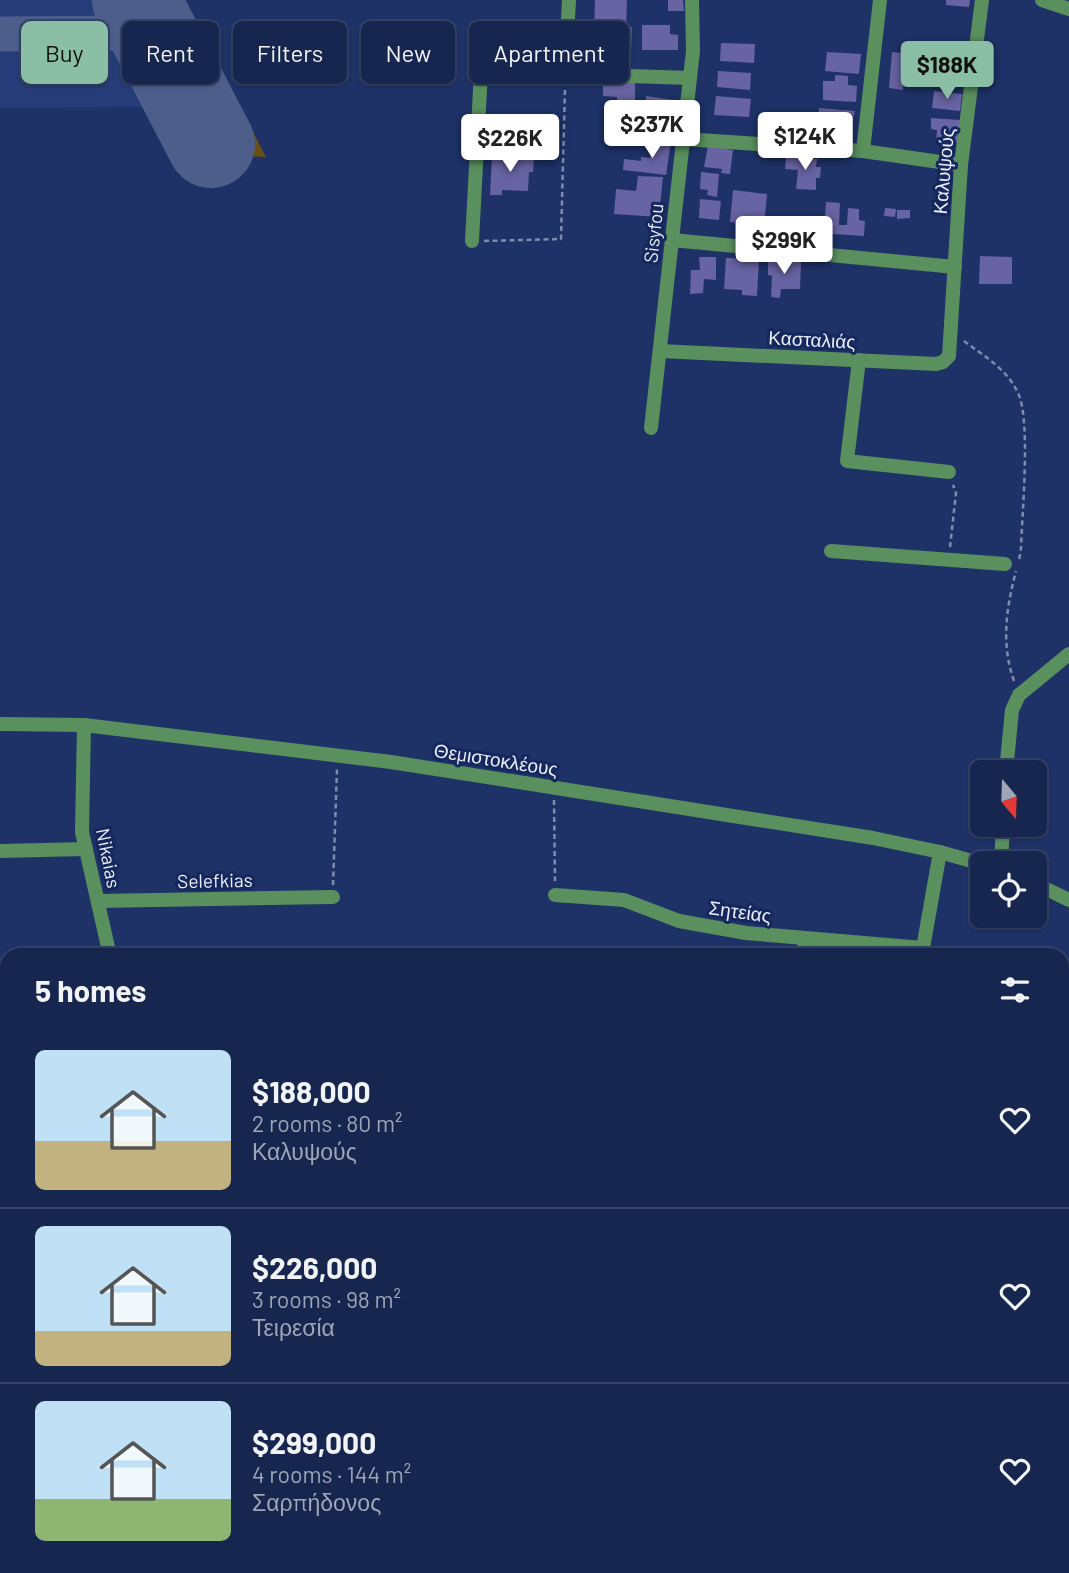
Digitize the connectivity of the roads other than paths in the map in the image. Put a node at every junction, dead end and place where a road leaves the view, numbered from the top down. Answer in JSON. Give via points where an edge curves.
{"nodes":[{"id":1,"x":569,"y":0,"type":"edge"},
{"id":2,"x":692,"y":0,"type":"edge"},
{"id":3,"x":880,"y":0,"type":"edge"},
{"id":4,"x":982,"y":0,"type":"edge"},
{"id":5,"x":1042,"y":0,"type":"edge"},
{"id":6,"x":1069,"y":9,"type":"edge"},
{"id":7,"x":568,"y":21,"type":"edge"},
{"id":8,"x":629,"y":76,"type":"edge"},
{"id":9,"x":690,"y":78,"type":"junction"},
{"id":10,"x":480,"y":84,"type":"edge"},
{"id":11,"x":684,"y":139,"type":"junction"},
{"id":12,"x":863,"y":151,"type":"junction"},
{"id":13,"x":961,"y":165,"type":"junction"},
{"id":14,"x":672,"y":240,"type":"junction"},
{"id":15,"x":472,"y":241,"type":"road end"},
{"id":16,"x":955,"y":267,"type":"junction"},
{"id":17,"x":952,"y":340,"type":"joint"},
{"id":18,"x":660,"y":351,"type":"junction"},
{"id":19,"x":859,"y":360,"type":"junction"},
{"id":20,"x":651,"y":428,"type":"dead end"},
{"id":21,"x":948,"y":472,"type":"road end"},
{"id":22,"x":831,"y":551,"type":"dead end"},
{"id":23,"x":1005,"y":564,"type":"dead end"},
{"id":24,"x":1069,"y":654,"type":"edge"},
{"id":25,"x":0,"y":724,"type":"edge"},
{"id":26,"x":84,"y":725,"type":"junction"},
{"id":27,"x":1007,"y":760,"type":"edge"},
{"id":28,"x":86,"y":849,"type":"junction"},
{"id":29,"x":0,"y":851,"type":"edge"},
{"id":30,"x":940,"y":852,"type":"junction"},
{"id":31,"x":970,"y":861,"type":"edge"},
{"id":32,"x":1047,"y":889,"type":"edge"},
{"id":33,"x":555,"y":895,"type":"road end"},
{"id":34,"x":333,"y":897,"type":"road end"},
{"id":35,"x":1069,"y":900,"type":"edge"},
{"id":36,"x":98,"y":901,"type":"junction"},
{"id":37,"x":805,"y":938,"type":"junction"},
{"id":38,"x":108,"y":948,"type":"edge"},
{"id":39,"x":804,"y":948,"type":"edge"},
{"id":40,"x":889,"y":948,"type":"edge"},
{"id":41,"x":924,"y":948,"type":"edge"}],
"edges":[{"from":1,"to":7,"type":"street"},
{"from":2,"to":9,"type":"street","name":"Sisyfou"},
{"from":3,"to":12,"type":"street"},
{"from":4,"to":13,"type":"street","name":"Καλυψούς"},
{"from":5,"to":6,"type":"street"},
{"from":8,"to":9,"type":"street"},
{"from":9,"to":11,"type":"street","name":"Sisyfou"},
{"from":10,"to":15,"type":"street"},
{"from":11,"to":12,"type":"street"},
{"from":11,"to":14,"type":"street","name":"Sisyfou"},
{"from":12,"to":13,"type":"street"},
{"from":13,"to":16,"type":"street","name":"Καλυψούς"},
{"from":14,"to":16,"type":"street"},
{"from":14,"to":18,"type":"street","name":"Sisyfou"},
{"from":16,"to":17,"type":"street","name":"Καλυψούς"},
{"from":17,"to":19,"type":"street","name":"Κασταλιάς","via":[[943,362]]},
{"from":18,"to":19,"type":"street","name":"Κασταλιάς"},
{"from":18,"to":20,"type":"street","name":"Sisyfou"},
{"from":19,"to":21,"type":"street","via":[[847,461]]},
{"from":22,"to":23,"type":"street"},
{"from":24,"to":27,"type":"street","via":[[1019,695],[1012,710]]},
{"from":25,"to":26,"type":"street","name":"Θεμιστοκλέους"},
{"from":26,"to":28,"type":"street","name":"Nikaias","via":[[82,832]]},
{"from":26,"to":30,"type":"street","name":"Θεμιστοκλέους","via":[[338,755]]},
{"from":28,"to":29,"type":"street"},
{"from":28,"to":36,"type":"street","name":"Nikaias"},
{"from":30,"to":31,"type":"street","name":"Θεμιστοκλέους"},
{"from":30,"to":41,"type":"street"},
{"from":32,"to":35,"type":"street"},
{"from":33,"to":37,"type":"street","name":"Σητείας","via":[[624,900],[679,921]]},
{"from":34,"to":36,"type":"street","name":"Selefkias"},
{"from":36,"to":38,"type":"street","name":"Nikaias"},
{"from":37,"to":39,"type":"street"},
{"from":37,"to":40,"type":"street","name":"Σητείας"}]}
